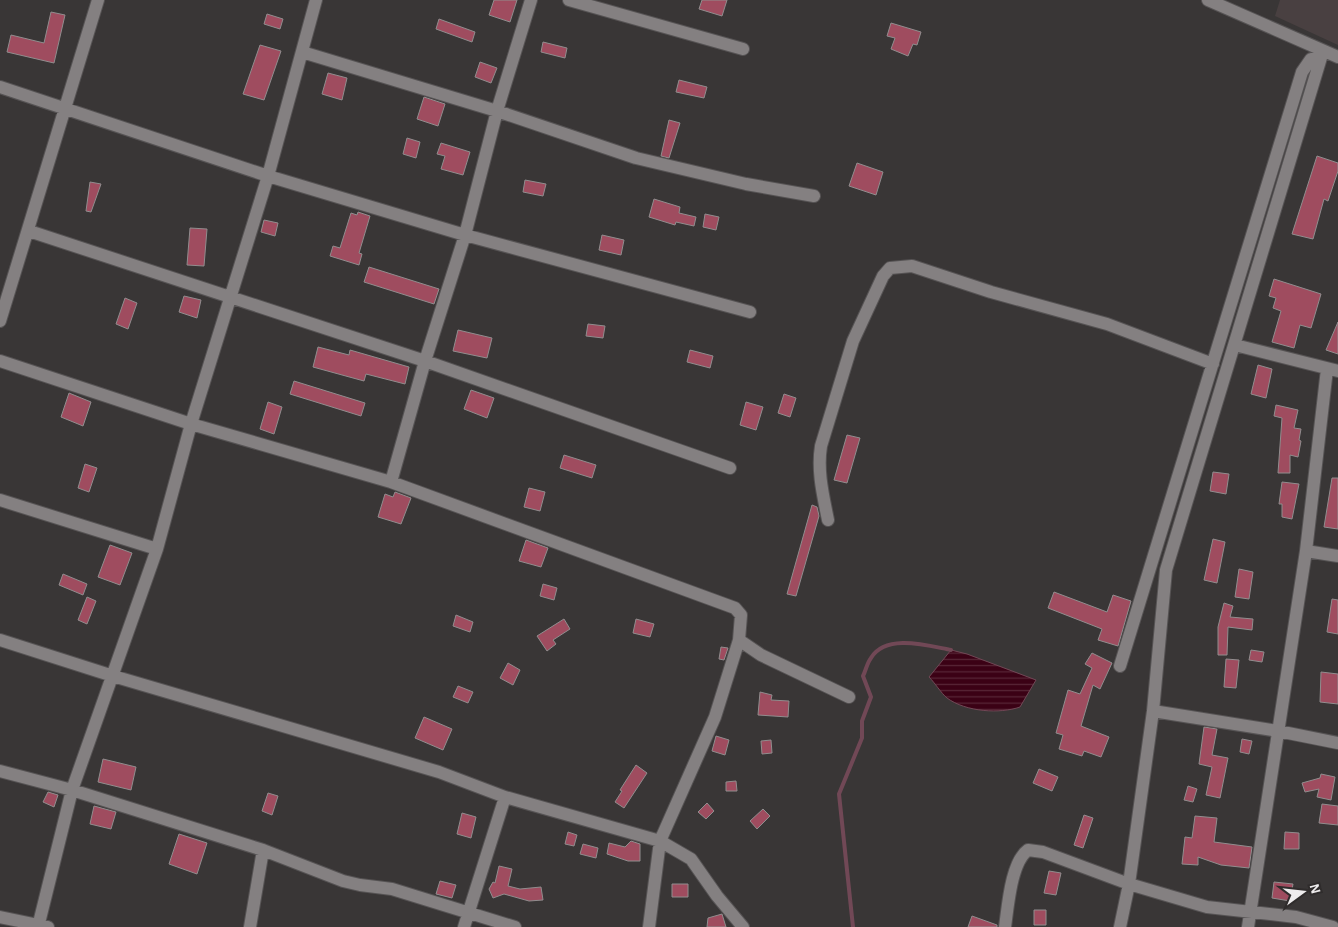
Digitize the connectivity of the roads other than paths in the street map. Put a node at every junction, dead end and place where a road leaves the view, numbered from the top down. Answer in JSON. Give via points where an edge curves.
{"nodes":[{"id":1,"x":98,"y":0,"type":"edge"},
{"id":2,"x":316,"y":0,"type":"edge"},
{"id":3,"x":531,"y":0,"type":"edge"},
{"id":4,"x":569,"y":0,"type":"edge"},
{"id":5,"x":1208,"y":0,"type":"edge"},
{"id":6,"x":742,"y":49,"type":"dead end"},
{"id":7,"x":302,"y":52,"type":"junction"},
{"id":8,"x":1322,"y":55,"type":"junction"},
{"id":9,"x":1338,"y":57,"type":"edge"},
{"id":10,"x":0,"y":87,"type":"edge"},
{"id":11,"x":66,"y":109,"type":"junction"},
{"id":12,"x":497,"y":111,"type":"junction"},
{"id":13,"x":268,"y":176,"type":"junction"},
{"id":14,"x":814,"y":196,"type":"dead end"},
{"id":15,"x":29,"y":231,"type":"junction"},
{"id":16,"x":465,"y":236,"type":"junction"},
{"id":17,"x":230,"y":297,"type":"junction"},
{"id":18,"x":750,"y":312,"type":"dead end"},
{"id":19,"x":0,"y":321,"type":"edge"},
{"id":20,"x":1235,"y":345,"type":"junction"},
{"id":21,"x":0,"y":361,"type":"edge"},
{"id":22,"x":425,"y":361,"type":"junction"},
{"id":23,"x":1213,"y":364,"type":"junction"},
{"id":24,"x":1332,"y":370,"type":"edge"},
{"id":25,"x":191,"y":424,"type":"junction"},
{"id":26,"x":730,"y":468,"type":"dead end"},
{"id":27,"x":391,"y":482,"type":"junction"},
{"id":28,"x":0,"y":500,"type":"edge"},
{"id":29,"x":828,"y":520,"type":"dead end"},
{"id":30,"x":157,"y":549,"type":"junction"},
{"id":31,"x":1306,"y":551,"type":"junction"},
{"id":32,"x":1338,"y":556,"type":"edge"},
{"id":33,"x":0,"y":640,"type":"edge"},
{"id":34,"x":739,"y":640,"type":"junction"},
{"id":35,"x":1120,"y":666,"type":"dead end"},
{"id":36,"x":114,"y":676,"type":"junction"},
{"id":37,"x":849,"y":697,"type":"dead end"},
{"id":38,"x":1153,"y":711,"type":"junction"},
{"id":39,"x":1278,"y":731,"type":"junction"},
{"id":40,"x":1338,"y":743,"type":"edge"},
{"id":41,"x":0,"y":771,"type":"edge"},
{"id":42,"x":72,"y":790,"type":"junction"},
{"id":43,"x":505,"y":797,"type":"junction"},
{"id":44,"x":660,"y":841,"type":"junction"},
{"id":45,"x":263,"y":850,"type":"junction"},
{"id":46,"x":1129,"y":884,"type":"junction"},
{"id":47,"x":470,"y":912,"type":"junction"},
{"id":48,"x":1250,"y":913,"type":"junction"},
{"id":49,"x":0,"y":917,"type":"edge"},
{"id":50,"x":42,"y":926,"type":"edge"},
{"id":51,"x":250,"y":927,"type":"edge"},
{"id":52,"x":464,"y":927,"type":"edge"},
{"id":53,"x":515,"y":927,"type":"edge"},
{"id":54,"x":649,"y":927,"type":"edge"},
{"id":55,"x":743,"y":927,"type":"edge"},
{"id":56,"x":1005,"y":927,"type":"edge"},
{"id":57,"x":1120,"y":927,"type":"edge"},
{"id":58,"x":1248,"y":927,"type":"edge"},
{"id":59,"x":1333,"y":927,"type":"edge"}],
"edges":[{"from":1,"to":11,"type":"street"},
{"from":2,"to":7,"type":"street"},
{"from":3,"to":12,"type":"street"},
{"from":4,"to":6,"type":"street"},
{"from":5,"to":8,"type":"street"},
{"from":7,"to":12,"type":"street"},
{"from":7,"to":13,"type":"street"},
{"from":8,"to":9,"type":"street"},
{"from":8,"to":20,"type":"street"},
{"from":8,"to":23,"type":"street","via":[[1307,62],[1302,72]]},
{"from":10,"to":11,"type":"street"},
{"from":11,"to":13,"type":"street"},
{"from":11,"to":15,"type":"street"},
{"from":12,"to":14,"type":"street","via":[[636,158]]},
{"from":12,"to":16,"type":"street"},
{"from":13,"to":16,"type":"street"},
{"from":13,"to":17,"type":"street"},
{"from":15,"to":17,"type":"street"},
{"from":15,"to":19,"type":"street"},
{"from":16,"to":18,"type":"street"},
{"from":16,"to":22,"type":"street"},
{"from":17,"to":22,"type":"street"},
{"from":17,"to":25,"type":"street"},
{"from":20,"to":24,"type":"street"},
{"from":20,"to":38,"type":"street","via":[[1166,570]]},
{"from":21,"to":25,"type":"street"},
{"from":22,"to":26,"type":"street"},
{"from":22,"to":27,"type":"street"},
{"from":23,"to":29,"type":"street","via":[[1086,317],[991,292],[912,266],[890,268],[883,276],[853,341],[821,446],[820,474]]},
{"from":23,"to":35,"type":"street"},
{"from":24,"to":31,"type":"street"},
{"from":25,"to":27,"type":"street"},
{"from":25,"to":30,"type":"street"},
{"from":27,"to":34,"type":"street","via":[[735,608],[741,615]]},
{"from":28,"to":30,"type":"street"},
{"from":30,"to":36,"type":"street"},
{"from":31,"to":32,"type":"street"},
{"from":31,"to":39,"type":"street"},
{"from":33,"to":36,"type":"street"},
{"from":34,"to":37,"type":"street","via":[[761,655]]},
{"from":34,"to":44,"type":"street","via":[[715,717]]},
{"from":36,"to":42,"type":"street"},
{"from":36,"to":43,"type":"street","via":[[439,772]]},
{"from":38,"to":39,"type":"street"},
{"from":38,"to":46,"type":"street"},
{"from":39,"to":40,"type":"street"},
{"from":39,"to":48,"type":"street"},
{"from":41,"to":42,"type":"street"},
{"from":42,"to":45,"type":"street"},
{"from":42,"to":50,"type":"street"},
{"from":43,"to":44,"type":"street"},
{"from":43,"to":47,"type":"street"},
{"from":44,"to":54,"type":"street"},
{"from":44,"to":55,"type":"street","via":[[691,859]]},
{"from":45,"to":47,"type":"street","via":[[360,886],[392,889]]},
{"from":45,"to":51,"type":"street"},
{"from":46,"to":48,"type":"street","via":[[1207,907]]},
{"from":46,"to":56,"type":"street","via":[[1043,852],[1028,850],[1020,855]]},
{"from":46,"to":57,"type":"street"},
{"from":47,"to":52,"type":"street"},
{"from":47,"to":53,"type":"street"},
{"from":48,"to":58,"type":"street"},
{"from":48,"to":59,"type":"street","via":[[1296,918]]},
{"from":49,"to":50,"type":"street"}]}
